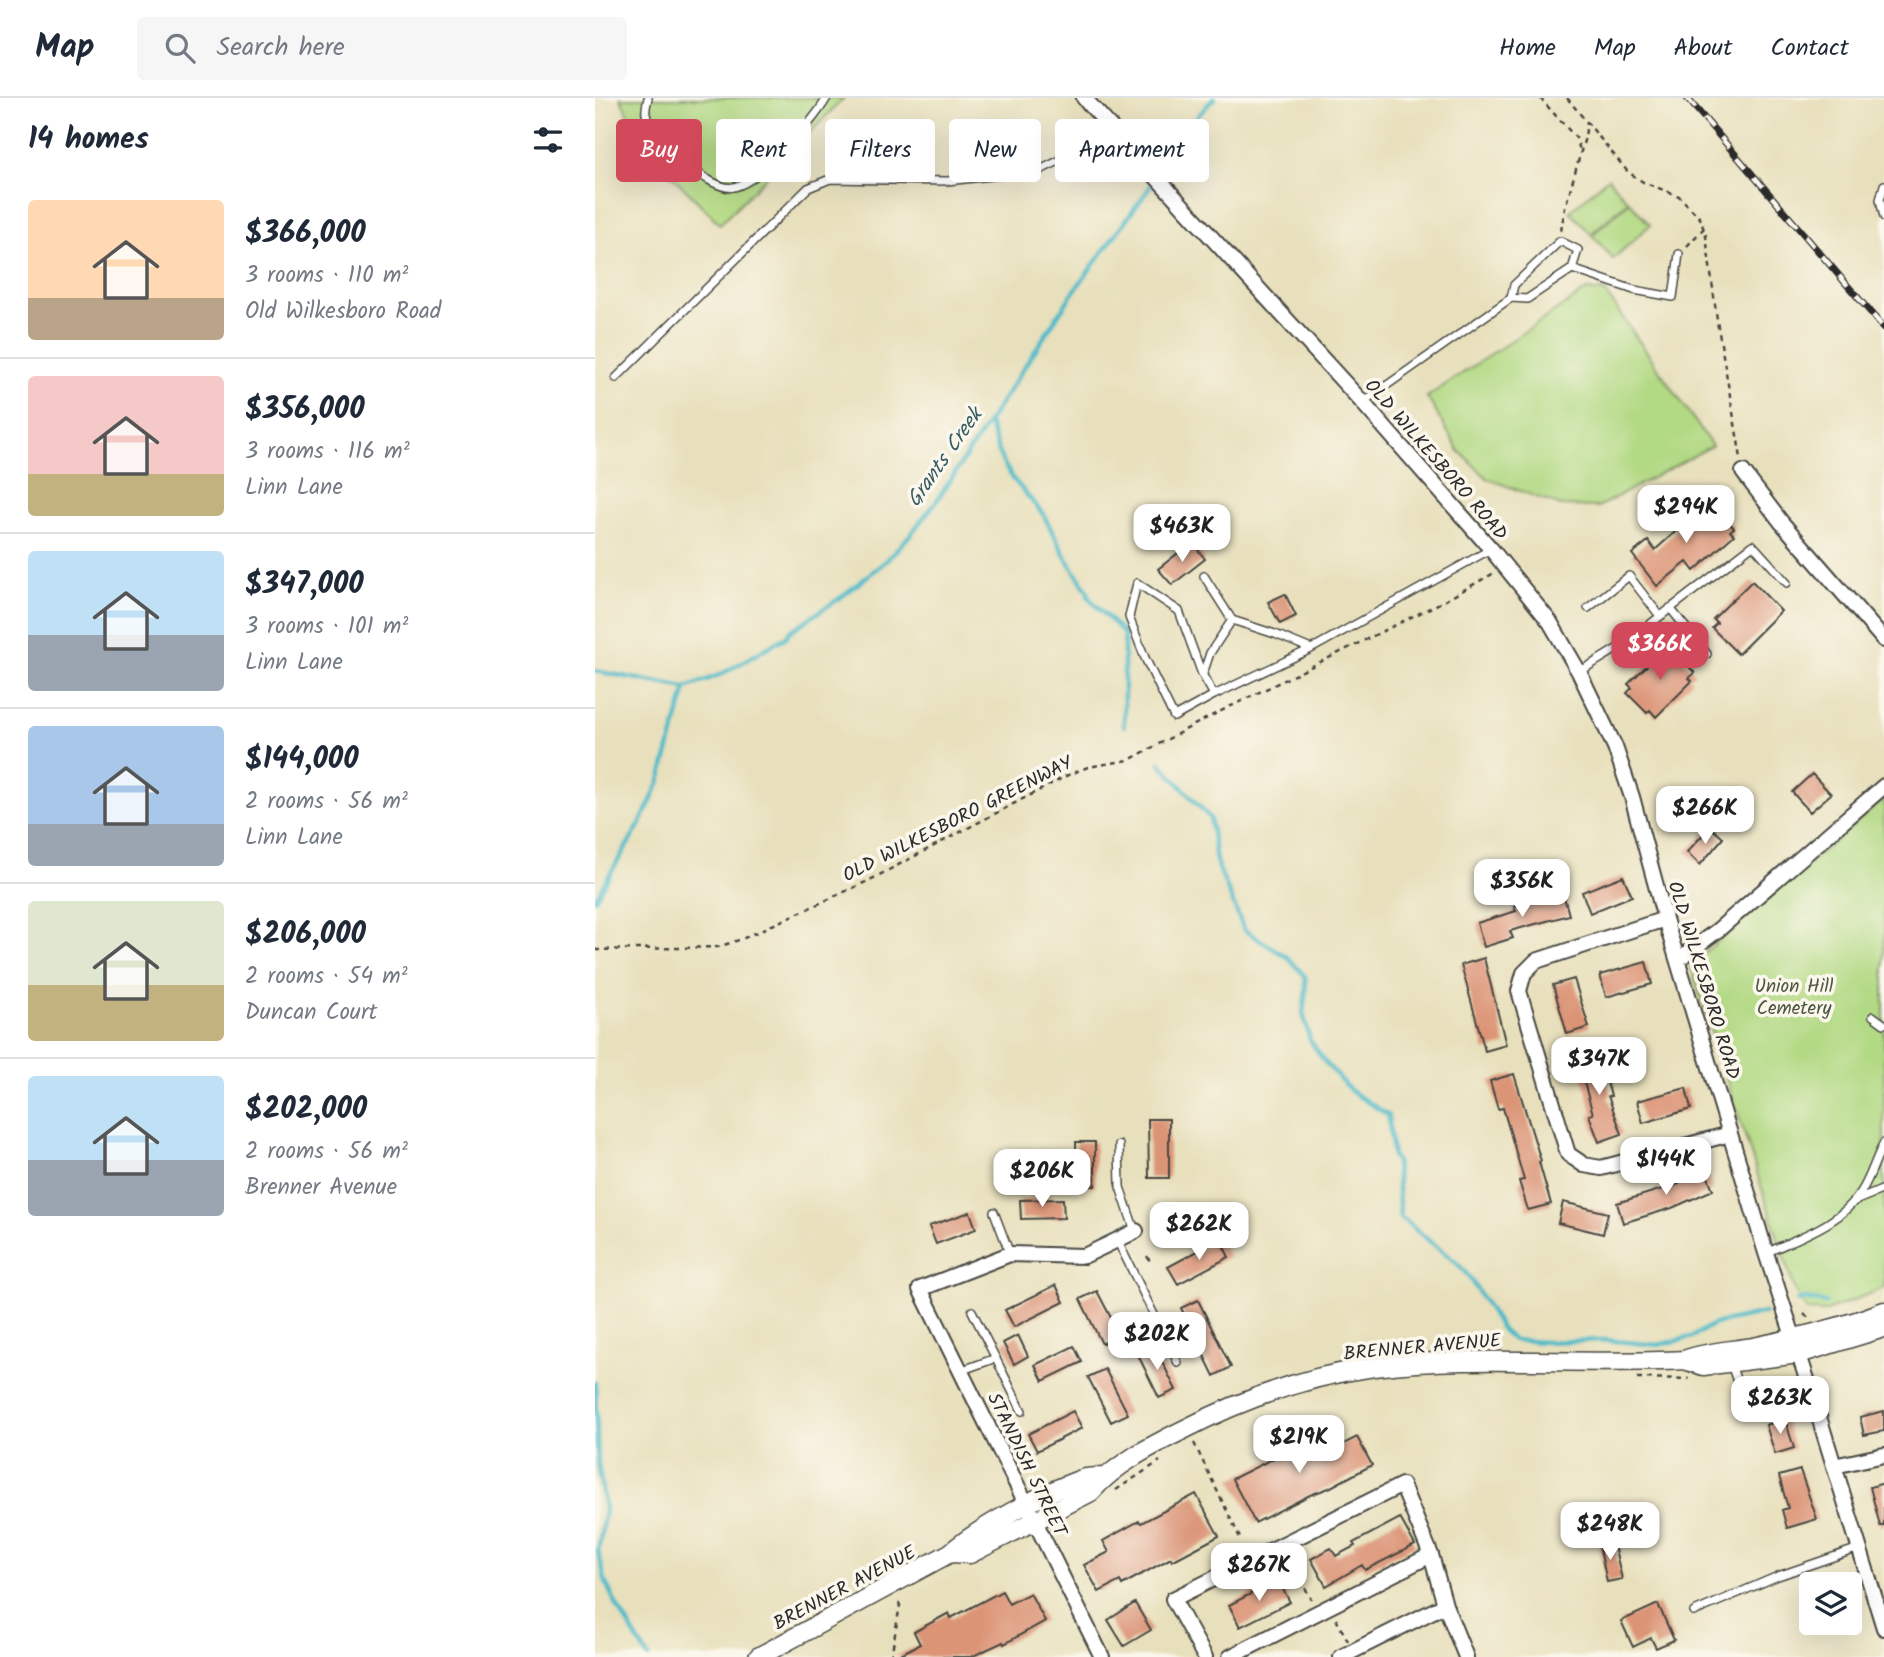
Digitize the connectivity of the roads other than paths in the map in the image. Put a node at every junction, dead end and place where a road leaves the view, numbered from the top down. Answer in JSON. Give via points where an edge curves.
{"nodes":[{"id":1,"x":648,"y":98,"type":"edge"},
{"id":2,"x":827,"y":98,"type":"edge"},
{"id":3,"x":1084,"y":98,"type":"edge"},
{"id":4,"x":1103,"y":119,"type":"edge"},
{"id":5,"x":1055,"y":163,"type":"edge"},
{"id":6,"x":1162,"y":182,"type":"edge"},
{"id":7,"x":1884,"y":185,"type":"edge"},
{"id":8,"x":1884,"y":217,"type":"edge"},
{"id":9,"x":1679,"y":254,"type":"road end"},
{"id":10,"x":1572,"y":269,"type":"junction"},
{"id":11,"x":1511,"y":298,"type":"junction"},
{"id":12,"x":616,"y":378,"type":"dead end"},
{"id":13,"x":1362,"y":402,"type":"junction"},
{"id":14,"x":1743,"y":472,"type":"dead end"},
{"id":15,"x":1491,"y":549,"type":"junction"},
{"id":16,"x":1204,"y":576,"type":"dead end"},
{"id":17,"x":1787,"y":583,"type":"dead end"},
{"id":18,"x":1588,"y":608,"type":"dead end"},
{"id":19,"x":1670,"y":608,"type":"junction"},
{"id":20,"x":1660,"y":616,"type":"junction"},
{"id":21,"x":1232,"y":620,"type":"junction"},
{"id":22,"x":1884,"y":640,"type":"edge"},
{"id":23,"x":1311,"y":649,"type":"junction"},
{"id":24,"x":1707,"y":654,"type":"dead end"},
{"id":25,"x":1579,"y":672,"type":"junction"},
{"id":26,"x":1202,"y":674,"type":"junction"},
{"id":27,"x":1214,"y":695,"type":"junction"},
{"id":28,"x":1884,"y":786,"type":"edge"},
{"id":29,"x":1665,"y":919,"type":"junction"},
{"id":30,"x":1679,"y":959,"type":"junction"},
{"id":31,"x":1873,"y":1016,"type":"dead end"},
{"id":32,"x":1884,"y":1024,"type":"edge"},
{"id":33,"x":1730,"y":1134,"type":"junction"},
{"id":34,"x":1884,"y":1143,"type":"edge"},
{"id":35,"x":1119,"y":1145,"type":"dead end"},
{"id":36,"x":1884,"y":1189,"type":"edge"},
{"id":37,"x":1854,"y":1201,"type":"junction"},
{"id":38,"x":994,"y":1212,"type":"dead end"},
{"id":39,"x":1136,"y":1231,"type":"joint"},
{"id":40,"x":1117,"y":1240,"type":"junction"},
{"id":41,"x":1766,"y":1253,"type":"junction"},
{"id":42,"x":1010,"y":1254,"type":"junction"},
{"id":43,"x":972,"y":1311,"type":"dead end"},
{"id":44,"x":1884,"y":1311,"type":"edge"},
{"id":45,"x":1884,"y":1328,"type":"edge"},
{"id":46,"x":1796,"y":1345,"type":"junction"},
{"id":47,"x":996,"y":1358,"type":"junction"},
{"id":48,"x":1684,"y":1360,"type":"junction"},
{"id":49,"x":1178,"y":1363,"type":"dead end"},
{"id":50,"x":1731,"y":1363,"type":"junction"},
{"id":51,"x":960,"y":1371,"type":"junction"},
{"id":52,"x":1739,"y":1388,"type":"dead end"},
{"id":53,"x":1022,"y":1411,"type":"dead end"},
{"id":54,"x":1884,"y":1455,"type":"edge"},
{"id":55,"x":1834,"y":1466,"type":"junction"},
{"id":56,"x":1031,"y":1513,"type":"junction"},
{"id":57,"x":1860,"y":1548,"type":"junction"},
{"id":58,"x":1431,"y":1555,"type":"junction"},
{"id":59,"x":1445,"y":1605,"type":"junction"},
{"id":60,"x":1694,"y":1612,"type":"dead end"},
{"id":61,"x":1884,"y":1628,"type":"edge"},
{"id":62,"x":758,"y":1657,"type":"edge"},
{"id":63,"x":1101,"y":1657,"type":"edge"},
{"id":64,"x":1205,"y":1657,"type":"edge"},
{"id":65,"x":1230,"y":1657,"type":"edge"},
{"id":66,"x":1341,"y":1657,"type":"edge"},
{"id":67,"x":1466,"y":1657,"type":"edge"}],
"edges":[{"from":1,"to":2,"type":"lane","via":[[646,114],[660,138],[699,175],[730,189],[748,182],[765,167]]},
{"from":3,"to":4,"type":"street","name":"OLD WILKESBORO ROAD"},
{"from":5,"to":12,"type":"lane","via":[[1038,171],[947,181],[830,179],[809,188]]},
{"from":6,"to":13,"type":"street","name":"OLD WILKESBORO ROAD"},
{"from":7,"to":8,"type":"lane","via":[[1879,200]]},
{"from":9,"to":10,"type":"lane","via":[[1673,297]]},
{"from":10,"to":11,"type":"lane","via":[[1527,299]]},
{"from":10,"to":11,"type":"lane","via":[[1578,250],[1560,241],[1514,285]]},
{"from":11,"to":13,"type":"lane"},
{"from":13,"to":15,"type":"street","name":"OLD WILKESBORO ROAD"},
{"from":14,"to":22,"type":"street"},
{"from":15,"to":23,"type":"lane"},
{"from":15,"to":25,"type":"street","name":"OLD WILKESBORO ROAD","via":[[1550,622]]},
{"from":16,"to":21,"type":"lane"},
{"from":17,"to":19,"type":"lane","via":[[1753,545]]},
{"from":18,"to":20,"type":"lane","via":[[1629,576]]},
{"from":19,"to":20,"type":"lane"},
{"from":19,"to":24,"type":"lane"},
{"from":20,"to":25,"type":"lane"},
{"from":21,"to":23,"type":"lane"},
{"from":21,"to":26,"type":"lane"},
{"from":23,"to":27,"type":"lane"},
{"from":25,"to":29,"type":"street","name":"OLD WILKESBORO ROAD","via":[[1615,747]]},
{"from":26,"to":27,"type":"lane"},
{"from":26,"to":27,"type":"lane","via":[[1179,611],[1137,583],[1129,617],[1174,717]]},
{"from":28,"to":30,"type":"street"},
{"from":29,"to":30,"type":"street","name":"OLD WILKESBORO ROAD"},
{"from":29,"to":33,"type":"street","via":[[1537,961],[1524,973],[1518,991],[1568,1154],[1584,1165],[1601,1168]]},
{"from":30,"to":33,"type":"street","name":"OLD WILKESBORO ROAD"},
{"from":31,"to":32,"type":"lane"},
{"from":33,"to":41,"type":"street","name":"OLD WILKESBORO ROAD"},
{"from":34,"to":37,"type":"lane"},
{"from":35,"to":39,"type":"lane","via":[[1120,1187]]},
{"from":36,"to":37,"type":"lane"},
{"from":37,"to":41,"type":"lane","via":[[1824,1226]]},
{"from":38,"to":42,"type":"lane"},
{"from":39,"to":40,"type":"street"},
{"from":40,"to":42,"type":"street","via":[[1084,1256]]},
{"from":40,"to":49,"type":"lane"},
{"from":41,"to":46,"type":"street","name":"OLD WILKESBORO ROAD"},
{"from":42,"to":51,"type":"street","name":"STANDISH STREET","via":[[920,1289]]},
{"from":43,"to":47,"type":"lane"},
{"from":44,"to":46,"type":"street","name":"BRENNER AVENUE","via":[[1816,1332]]},
{"from":45,"to":46,"type":"street","name":"BRENNER AVENUE"},
{"from":46,"to":48,"type":"street","name":"BRENNER AVENUE","via":[[1757,1346]]},
{"from":46,"to":50,"type":"street","name":"BRENNER AVENUE"},
{"from":46,"to":55,"type":"street","name":"OLD WILKESBORO ROAD"},
{"from":47,"to":51,"type":"lane"},
{"from":47,"to":53,"type":"lane"},
{"from":48,"to":50,"type":"street","name":"BRENNER AVENUE","via":[[1703,1366]]},
{"from":48,"to":56,"type":"street","name":"BRENNER AVENUE","via":[[1493,1360],[1375,1367],[1324,1376],[1230,1406],[1173,1436],[1107,1485],[1084,1478]]},
{"from":50,"to":52,"type":"lane"},
{"from":51,"to":56,"type":"street","name":"STANDISH STREET"},
{"from":54,"to":55,"type":"street"},
{"from":55,"to":57,"type":"street","name":"OLD WILKESBORO ROAD"},
{"from":56,"to":62,"type":"street","name":"BRENNER AVENUE","via":[[965,1539],[950,1553]]},
{"from":56,"to":63,"type":"street","name":"STANDISH STREET"},
{"from":57,"to":60,"type":"lane"},
{"from":57,"to":61,"type":"street","name":"OLD WILKESBORO ROAD"},
{"from":58,"to":59,"type":"street"},
{"from":58,"to":64,"type":"street","via":[[1402,1485],[1174,1599]]},
{"from":58,"to":65,"type":"street"},
{"from":59,"to":66,"type":"street"},
{"from":59,"to":67,"type":"street"}]}
